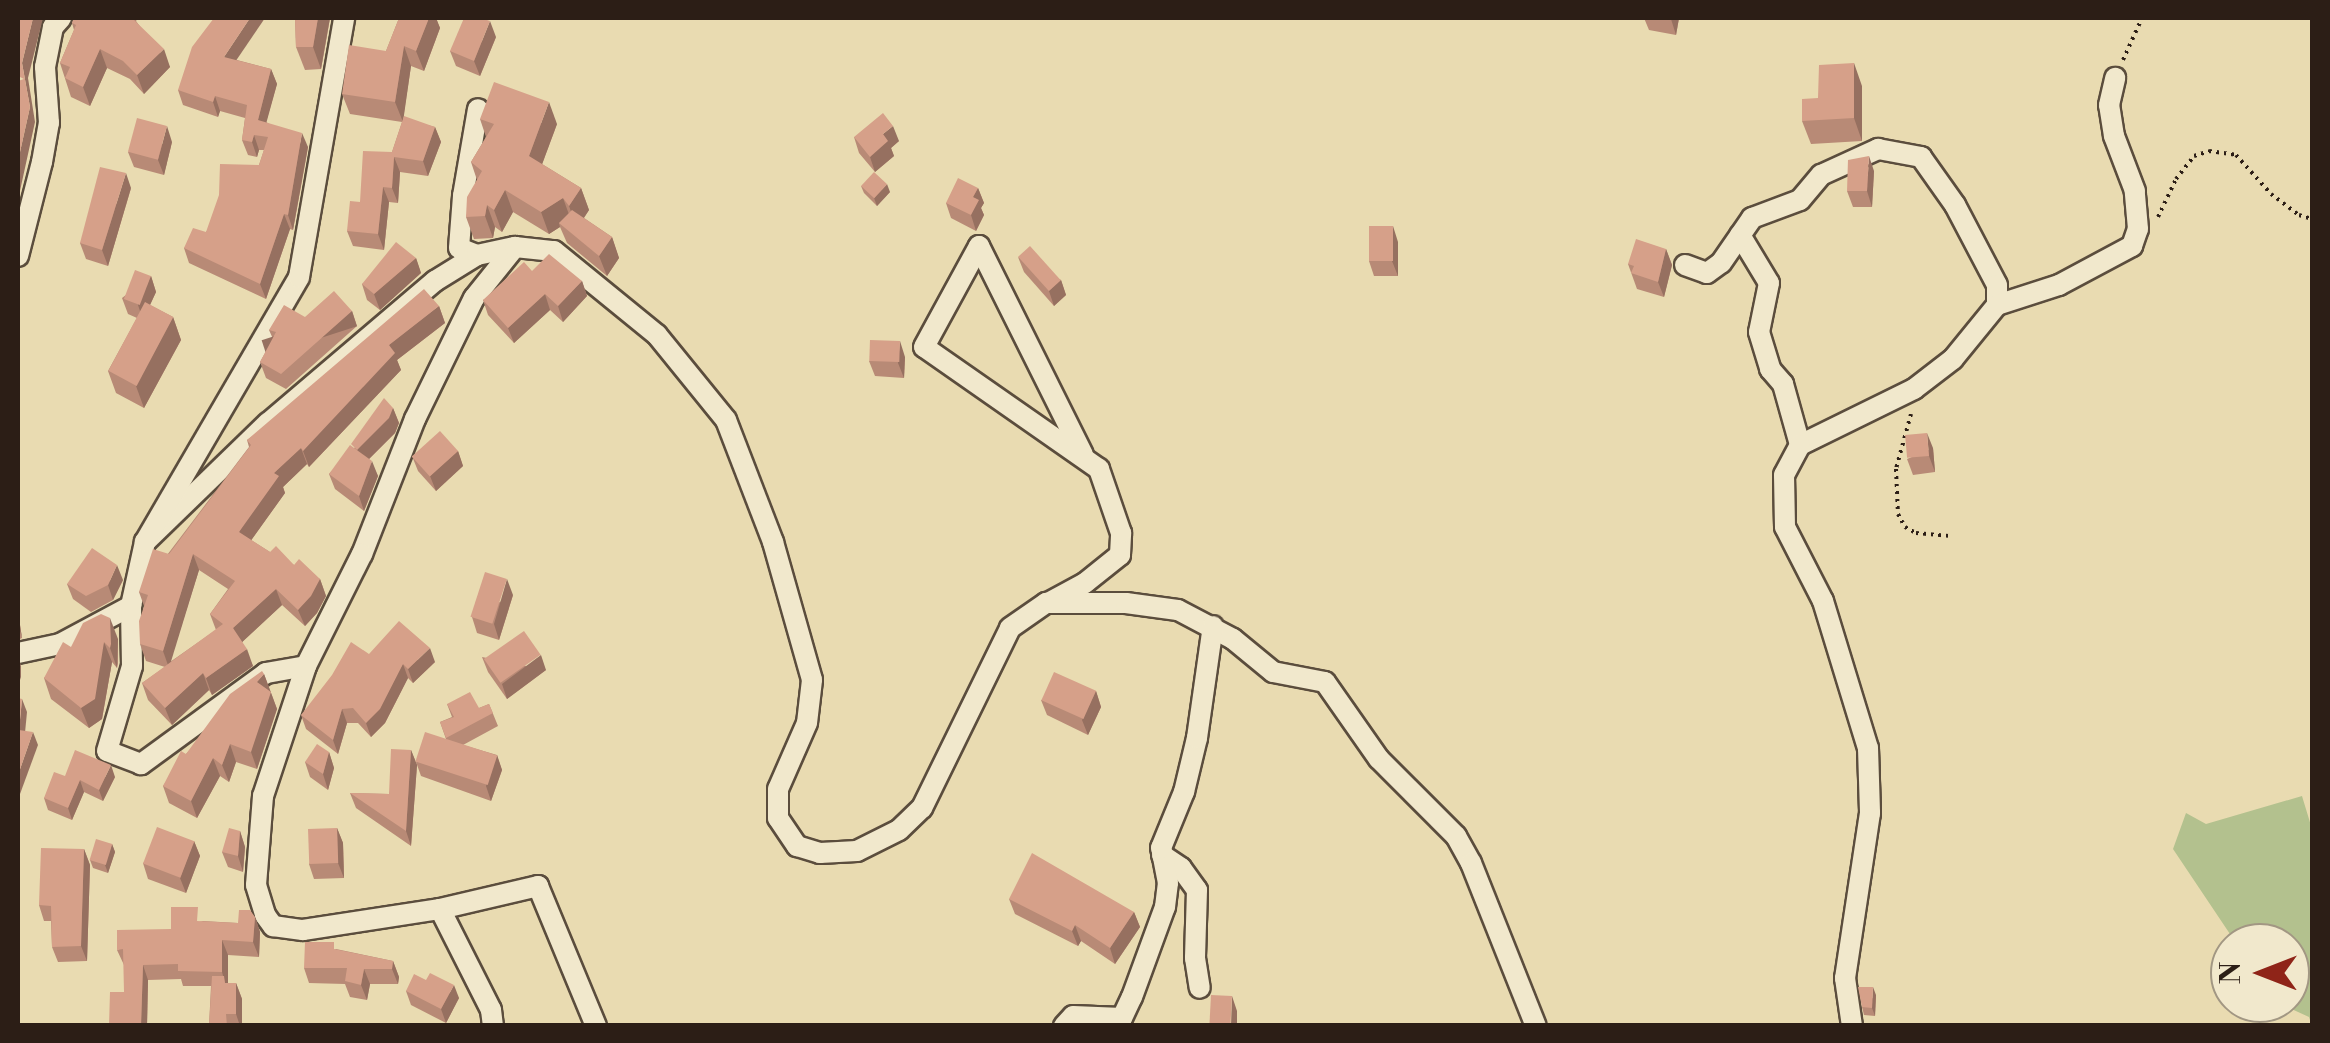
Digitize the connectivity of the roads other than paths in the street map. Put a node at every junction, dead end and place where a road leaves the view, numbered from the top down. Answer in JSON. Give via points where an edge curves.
{"nodes":[{"id":1,"x":61,"y":18,"type":"edge"},
{"id":2,"x":344,"y":18,"type":"edge"},
{"id":3,"x":2115,"y":78,"type":"road end"},
{"id":4,"x":478,"y":108,"type":"dead end"},
{"id":5,"x":1740,"y":235,"type":"junction"},
{"id":6,"x":515,"y":248,"type":"junction"},
{"id":7,"x":477,"y":255,"type":"junction"},
{"id":8,"x":18,"y":256,"type":"edge"},
{"id":9,"x":1685,"y":265,"type":"dead end"},
{"id":10,"x":1997,"y":305,"type":"junction"},
{"id":11,"x":1800,"y":445,"type":"junction"},
{"id":12,"x":1084,"y":455,"type":"junction"},
{"id":13,"x":145,"y":542,"type":"junction"},
{"id":14,"x":1046,"y":604,"type":"junction"},
{"id":15,"x":131,"y":606,"type":"junction"},
{"id":16,"x":1212,"y":626,"type":"junction"},
{"id":17,"x":18,"y":654,"type":"edge"},
{"id":18,"x":306,"y":666,"type":"junction"},
{"id":19,"x":1162,"y":855,"type":"junction"},
{"id":20,"x":440,"y":909,"type":"junction"},
{"id":21,"x":1200,"y":988,"type":"dead end"},
{"id":22,"x":493,"y":1026,"type":"edge"},
{"id":23,"x":596,"y":1026,"type":"edge"},
{"id":24,"x":1064,"y":1026,"type":"edge"},
{"id":25,"x":1536,"y":1026,"type":"edge"},
{"id":26,"x":1852,"y":1026,"type":"edge"}],
"edges":[{"from":1,"to":8,"type":"street","via":[[53,26],[45,67],[49,123]]},
{"from":2,"to":13,"type":"street","via":[[298,277]]},
{"from":3,"to":10,"type":"street","via":[[2109,105],[2135,191],[2138,229],[2132,246],[2058,285]]},
{"from":4,"to":7,"type":"street","via":[[459,248]]},
{"from":5,"to":9,"type":"street","via":[[1707,274]]},
{"from":5,"to":10,"type":"street","via":[[1752,218],[1800,200],[1821,175],[1855,158],[1878,149],[1922,157],[1997,284]]},
{"from":5,"to":11,"type":"street","via":[[1768,283],[1759,332]]},
{"from":6,"to":7,"type":"street"},
{"from":6,"to":14,"type":"street","via":[[554,251],[657,334],[726,420],[773,542],[812,680],[806,724],[778,789],[778,818],[797,846],[820,853],[856,851],[899,830],[922,808],[1010,628]]},
{"from":6,"to":18,"type":"street","via":[[474,298]]},
{"from":7,"to":13,"type":"street","via":[[341,358]]},
{"from":10,"to":11,"type":"street","via":[[1953,360],[1914,390]]},
{"from":11,"to":26,"type":"street","via":[[1784,475],[1785,527],[1823,601],[1868,748],[1870,814],[1845,978]]},
{"from":12,"to":12,"type":"street","via":[[924,347],[979,246],[1022,333]]},
{"from":12,"to":14,"type":"street","via":[[1099,469],[1112,505],[1120,556]]},
{"from":13,"to":15,"type":"street"},
{"from":14,"to":16,"type":"street","via":[[1126,603],[1178,610]]},
{"from":15,"to":17,"type":"street","via":[[60,644]]},
{"from":15,"to":18,"type":"street","via":[[132,666],[107,751],[132,762],[141,764],[266,673]]},
{"from":16,"to":19,"type":"street","via":[[1197,738]]},
{"from":16,"to":25,"type":"street","via":[[1273,672],[1325,682],[1379,759],[1456,836]]},
{"from":18,"to":20,"type":"street","via":[[264,796],[256,885],[265,915],[273,926],[303,930]]},
{"from":19,"to":21,"type":"street","via":[[1197,890],[1194,958]]},
{"from":19,"to":24,"type":"street","via":[[1165,907],[1122,1018],[1073,1016]]},
{"from":20,"to":22,"type":"street"},
{"from":20,"to":23,"type":"street","via":[[538,886]]}]}
